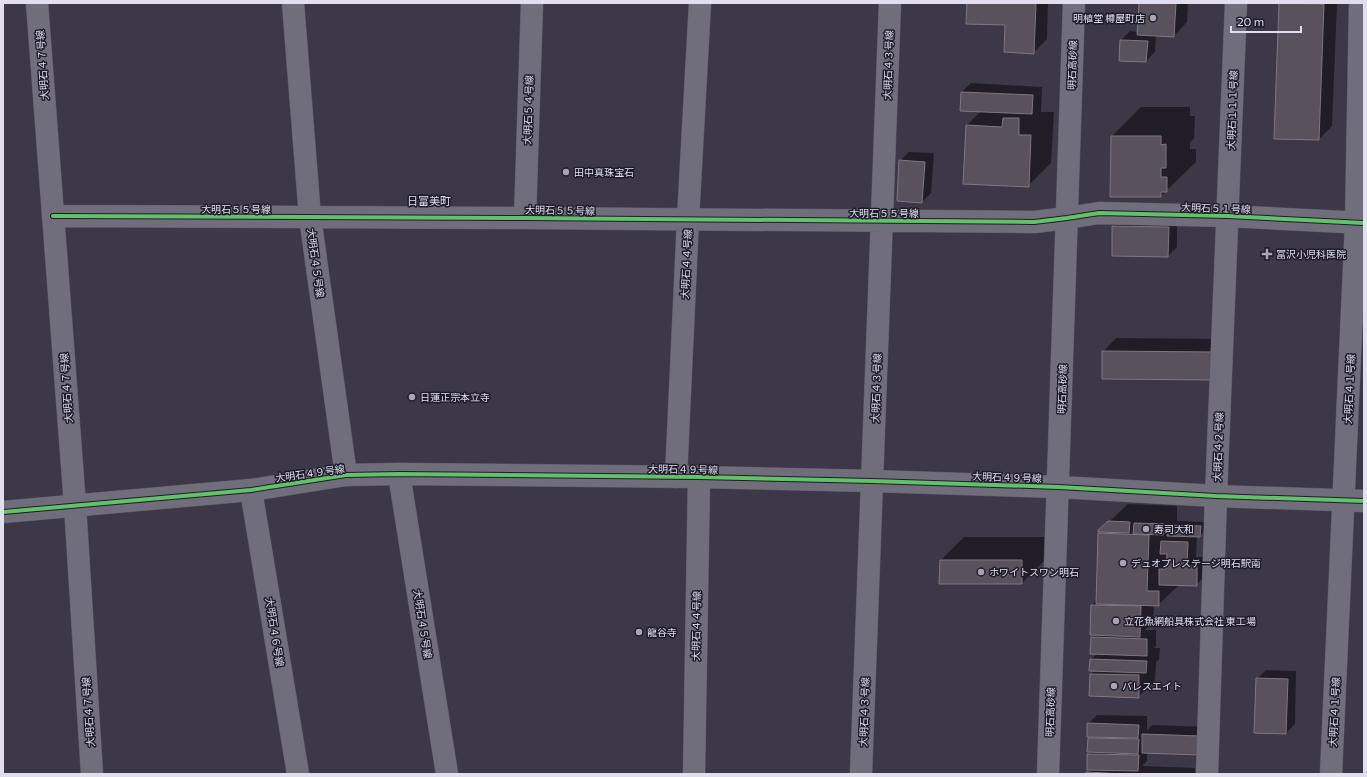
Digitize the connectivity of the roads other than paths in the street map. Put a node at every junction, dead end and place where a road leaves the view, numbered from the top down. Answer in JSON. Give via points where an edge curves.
{"nodes":[{"id":1,"x":37,"y":3,"type":"edge"},
{"id":2,"x":293,"y":3,"type":"edge"},
{"id":3,"x":532,"y":3,"type":"edge"},
{"id":4,"x":700,"y":3,"type":"edge"},
{"id":5,"x":890,"y":3,"type":"edge"},
{"id":6,"x":1074,"y":3,"type":"edge"},
{"id":7,"x":1236,"y":3,"type":"edge"},
{"id":8,"x":1360,"y":3,"type":"edge"},
{"id":9,"x":53,"y":216,"type":"junction"},
{"id":10,"x":1227,"y":216,"type":"junction"},
{"id":11,"x":310,"y":217,"type":"junction"},
{"id":12,"x":524,"y":218,"type":"junction"},
{"id":13,"x":1067,"y":218,"type":"junction"},
{"id":14,"x":688,"y":219,"type":"junction"},
{"id":15,"x":882,"y":221,"type":"junction"},
{"id":16,"x":1360,"y":223,"type":"edge"},
{"id":17,"x":400,"y":474,"type":"junction"},
{"id":18,"x":346,"y":475,"type":"junction"},
{"id":19,"x":676,"y":477,"type":"junction"},
{"id":20,"x":699,"y":478,"type":"junction"},
{"id":21,"x":872,"y":481,"type":"junction"},
{"id":22,"x":1059,"y":487,"type":"junction"},
{"id":23,"x":251,"y":490,"type":"junction"},
{"id":24,"x":1216,"y":496,"type":"junction"},
{"id":25,"x":1354,"y":500,"type":"edge"},
{"id":26,"x":75,"y":505,"type":"junction"},
{"id":27,"x":3,"y":512,"type":"edge"},
{"id":28,"x":92,"y":774,"type":"edge"},
{"id":29,"x":298,"y":774,"type":"edge"},
{"id":30,"x":447,"y":774,"type":"edge"},
{"id":31,"x":694,"y":774,"type":"edge"},
{"id":32,"x":861,"y":774,"type":"edge"},
{"id":33,"x":1048,"y":774,"type":"edge"},
{"id":34,"x":1207,"y":774,"type":"edge"},
{"id":35,"x":1330,"y":774,"type":"edge"}],
"edges":[{"from":1,"to":9,"type":"street","name":"大明石４７号線"},
{"from":2,"to":11,"type":"street","name":"大明石４５号線"},
{"from":3,"to":12,"type":"street","name":"大明石５４号線"},
{"from":4,"to":14,"type":"street","name":"大明石４４号線"},
{"from":5,"to":15,"type":"street","name":"大明石４３号線"},
{"from":6,"to":13,"type":"street","name":"明石高砂線"},
{"from":7,"to":10,"type":"street","name":"大明石１１１号線"},
{"from":8,"to":16,"type":"street","name":"大明石４１号線"},
{"from":9,"to":11,"type":"street","name":"大明石５５号線"},
{"from":9,"to":26,"type":"street","name":"大明石４７号線"},
{"from":10,"to":13,"type":"street","name":"大明石５１号線","via":[[1099,213]]},
{"from":10,"to":16,"type":"street","name":"大明石５１号線"},
{"from":10,"to":24,"type":"street","name":"大明石４２号線"},
{"from":11,"to":12,"type":"street","name":"大明石５５号線"},
{"from":11,"to":18,"type":"street","name":"大明石４５号線"},
{"from":12,"to":14,"type":"street","name":"大明石５５号線"},
{"from":13,"to":15,"type":"street","name":"大明石５５号線","via":[[1034,222]]},
{"from":13,"to":22,"type":"street","name":"明石高砂線"},
{"from":14,"to":15,"type":"street","name":"大明石５５号線"},
{"from":14,"to":19,"type":"street","name":"大明石４４号線"},
{"from":15,"to":21,"type":"street","name":"大明石４３号線"},
{"from":16,"to":25,"type":"street","name":"大明石４１号線"},
{"from":17,"to":18,"type":"street","name":"大明石４９号線"},
{"from":17,"to":19,"type":"street","name":"大明石４９号線"},
{"from":17,"to":30,"type":"street","name":"大明石４５号線"},
{"from":18,"to":23,"type":"street","name":"大明石４９号線"},
{"from":19,"to":20,"type":"street","name":"大明石４９号線"},
{"from":20,"to":21,"type":"street","name":"大明石４９号線"},
{"from":20,"to":31,"type":"street","name":"大明石４４号線"},
{"from":21,"to":22,"type":"street","name":"大明石４９号線"},
{"from":21,"to":32,"type":"street","name":"大明石４３号線"},
{"from":22,"to":24,"type":"street","name":"大明石４９号線"},
{"from":22,"to":33,"type":"street","name":"明石高砂線"},
{"from":23,"to":26,"type":"street","name":"大明石４９号線"},
{"from":23,"to":29,"type":"street","name":"大明石４６号線"},
{"from":24,"to":25,"type":"street","name":"大明石４９号線"},
{"from":24,"to":34,"type":"street","name":"大明石４２号線"},
{"from":25,"to":35,"type":"street","name":"大明石４１号線"},
{"from":26,"to":27,"type":"street","name":"大明石４９号線"},
{"from":26,"to":28,"type":"street","name":"大明石４７号線"}]}
